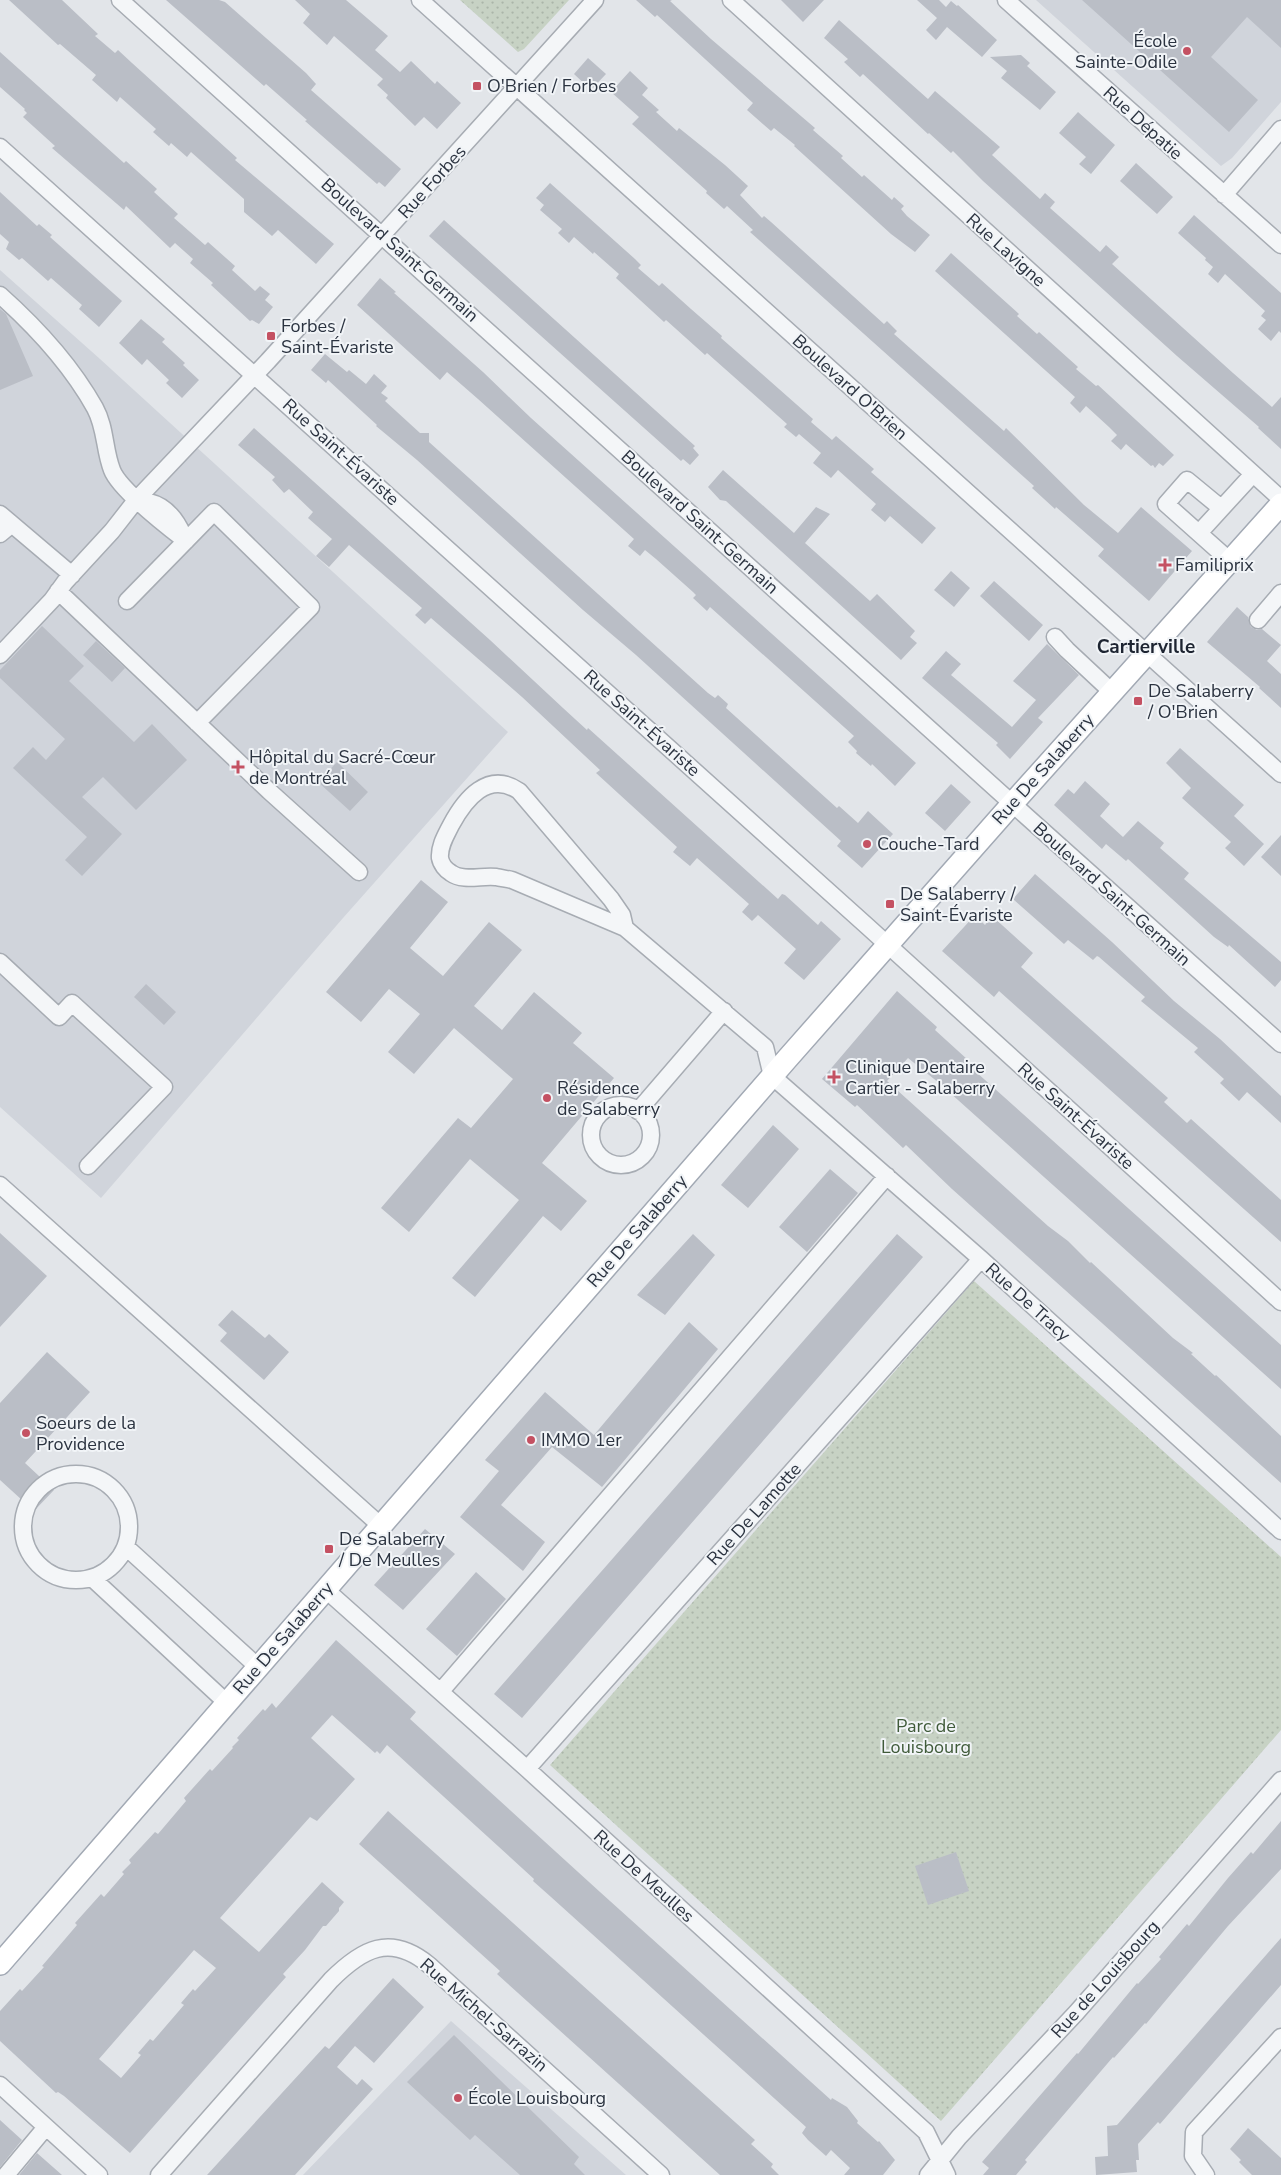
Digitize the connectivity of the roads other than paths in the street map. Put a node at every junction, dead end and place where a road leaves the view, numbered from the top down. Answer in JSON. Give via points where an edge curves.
{"nodes":[{"id":1,"x":120,"y":0,"type":"edge"},
{"id":2,"x":420,"y":0,"type":"edge"},
{"id":3,"x":595,"y":0,"type":"edge"},
{"id":4,"x":731,"y":0,"type":"edge"},
{"id":5,"x":1006,"y":0,"type":"edge"},
{"id":6,"x":517,"y":87,"type":"junction"},
{"id":7,"x":1281,"y":129,"type":"edge"},
{"id":8,"x":0,"y":147,"type":"edge"},
{"id":9,"x":1224,"y":195,"type":"junction"},
{"id":10,"x":383,"y":235,"type":"junction"},
{"id":11,"x":1281,"y":245,"type":"edge"},
{"id":12,"x":0,"y":295,"type":"edge"},
{"id":13,"x":255,"y":375,"type":"junction"},
{"id":14,"x":1252,"y":474,"type":"junction"},
{"id":15,"x":137,"y":499,"type":"junction"},
{"id":16,"x":1281,"y":499,"type":"edge"},
{"id":17,"x":1281,"y":504,"type":"edge"},
{"id":18,"x":1221,"y":508,"type":"junction"},
{"id":19,"x":4,"y":524,"type":"edge"},
{"id":20,"x":1199,"y":533,"type":"junction"},
{"id":21,"x":186,"y":541,"type":"junction"},
{"id":22,"x":1230,"y":561,"type":"junction"},
{"id":23,"x":72,"y":575,"type":"junction"},
{"id":24,"x":58,"y":591,"type":"junction"},
{"id":25,"x":1281,"y":594,"type":"edge"},
{"id":26,"x":127,"y":601,"type":"dead end"},
{"id":27,"x":1258,"y":620,"type":"dead end"},
{"id":28,"x":1055,"y":637,"type":"dead end"},
{"id":29,"x":1147,"y":654,"type":"junction"},
{"id":30,"x":0,"y":655,"type":"edge"},
{"id":31,"x":1112,"y":692,"type":"junction"},
{"id":32,"x":197,"y":723,"type":"junction"},
{"id":33,"x":1281,"y":774,"type":"edge"},
{"id":34,"x":1012,"y":804,"type":"junction"},
{"id":35,"x":359,"y":872,"type":"dead end"},
{"id":36,"x":625,"y":928,"type":"junction"},
{"id":37,"x":888,"y":944,"type":"junction"},
{"id":38,"x":0,"y":962,"type":"edge"},
{"id":39,"x":724,"y":1011,"type":"junction"},
{"id":40,"x":1281,"y":1044,"type":"edge"},
{"id":41,"x":772,"y":1076,"type":"junction"},
{"id":42,"x":638,"y":1110,"type":"dead end"},
{"id":43,"x":88,"y":1166,"type":"dead end"},
{"id":44,"x":887,"y":1176,"type":"junction"},
{"id":45,"x":0,"y":1185,"type":"edge"},
{"id":46,"x":981,"y":1259,"type":"junction"},
{"id":47,"x":1281,"y":1302,"type":"edge"},
{"id":48,"x":381,"y":1526,"type":"junction"},
{"id":49,"x":1281,"y":1531,"type":"edge"},
{"id":50,"x":126,"y":1546,"type":"junction"},
{"id":51,"x":92,"y":1578,"type":"junction"},
{"id":52,"x":325,"y":1589,"type":"junction"},
{"id":53,"x":258,"y":1667,"type":"junction"},
{"id":54,"x":440,"y":1691,"type":"junction"},
{"id":55,"x":227,"y":1703,"type":"junction"},
{"id":56,"x":527,"y":1769,"type":"junction"},
{"id":57,"x":1281,"y":1780,"type":"edge"},
{"id":58,"x":0,"y":1964,"type":"edge"},
{"id":59,"x":1281,"y":2038,"type":"edge"},
{"id":60,"x":0,"y":2086,"type":"edge"},
{"id":61,"x":46,"y":2127,"type":"junction"},
{"id":62,"x":940,"y":2159,"type":"junction"},
{"id":63,"x":6,"y":2175,"type":"edge"},
{"id":64,"x":99,"y":2175,"type":"edge"},
{"id":65,"x":159,"y":2175,"type":"edge"},
{"id":66,"x":662,"y":2175,"type":"edge"},
{"id":67,"x":928,"y":2175,"type":"edge"},
{"id":68,"x":947,"y":2175,"type":"edge"},
{"id":69,"x":1206,"y":2175,"type":"edge"}],
"edges":[{"from":1,"to":10,"type":"street","name":"Boulevard Saint-Germain"},
{"from":2,"to":6,"type":"street","name":"Boulevard O'Brien"},
{"from":3,"to":6,"type":"street","name":"Rue Forbes"},
{"from":4,"to":14,"type":"street","name":"Rue Lavigne"},
{"from":5,"to":9,"type":"street","name":"Rue Dépatie"},
{"from":6,"to":10,"type":"street","name":"Rue Forbes"},
{"from":6,"to":29,"type":"street","name":"Boulevard O'Brien"},
{"from":7,"to":9,"type":"street"},
{"from":8,"to":13,"type":"street","name":"Rue Saint-Évariste"},
{"from":9,"to":11,"type":"street","name":"Rue Dépatie"},
{"from":10,"to":13,"type":"street","name":"Rue Forbes"},
{"from":10,"to":34,"type":"street","name":"Boulevard Saint-Germain"},
{"from":12,"to":15,"type":"street","via":[[75,375],[100,420],[114,476]]},
{"from":13,"to":15,"type":"street","name":"Rue Forbes"},
{"from":13,"to":37,"type":"street","name":"Rue Saint-Évariste"},
{"from":14,"to":16,"type":"street","name":"Rue Lavigne"},
{"from":14,"to":18,"type":"street"},
{"from":15,"to":21,"type":"street","via":[[159,505],[177,520]]},
{"from":15,"to":23,"type":"street","name":"Rue Forbes"},
{"from":17,"to":22,"type":"main road","name":"Rue De Salaberry"},
{"from":18,"to":20,"type":"street"},
{"from":18,"to":20,"type":"street","via":[[1187,480],[1166,504]]},
{"from":19,"to":23,"type":"street"},
{"from":20,"to":22,"type":"street"},
{"from":21,"to":26,"type":"street"},
{"from":21,"to":32,"type":"street","via":[[214,512],[311,607]]},
{"from":22,"to":29,"type":"main road","name":"Rue De Salaberry"},
{"from":23,"to":24,"type":"street","name":"Rue Forbes"},
{"from":24,"to":30,"type":"street","name":"Rue Forbes"},
{"from":24,"to":32,"type":"street"},
{"from":25,"to":27,"type":"street"},
{"from":28,"to":31,"type":"street"},
{"from":29,"to":31,"type":"main road","name":"Rue De Salaberry"},
{"from":29,"to":33,"type":"street","name":"Boulevard O'Brien"},
{"from":31,"to":34,"type":"main road","name":"Rue De Salaberry"},
{"from":32,"to":35,"type":"street"},
{"from":34,"to":37,"type":"main road","name":"Rue De Salaberry"},
{"from":34,"to":40,"type":"street","name":"Boulevard Saint-Germain"},
{"from":36,"to":36,"type":"street","via":[[622,915],[611,899],[519,791],[508,783],[482,787],[458,811],[440,849],[440,860],[452,875],[512,880]]},
{"from":36,"to":39,"type":"street"},
{"from":37,"to":41,"type":"main road","name":"Rue De Salaberry"},
{"from":37,"to":47,"type":"street","name":"Rue Saint-Évariste"},
{"from":38,"to":43,"type":"street","via":[[59,1017],[72,1003],[164,1087]]},
{"from":39,"to":41,"type":"street","via":[[765,1048]]},
{"from":39,"to":42,"type":"street"},
{"from":41,"to":44,"type":"street","name":"Rue De Tracy"},
{"from":41,"to":48,"type":"main road","name":"Rue De Salaberry"},
{"from":44,"to":46,"type":"street","name":"Rue De Tracy"},
{"from":44,"to":54,"type":"street"},
{"from":45,"to":48,"type":"street"},
{"from":46,"to":49,"type":"street","name":"Rue De Tracy"},
{"from":46,"to":56,"type":"street","name":"Rue De Lamotte"},
{"from":48,"to":52,"type":"main road","name":"Rue De Salaberry"},
{"from":50,"to":51,"type":"street","via":[[107,1571]]},
{"from":50,"to":51,"type":"street","via":[[130,1529],[127,1511],[119,1495],[106,1483],[89,1475],[72,1474],[39,1488],[28,1503],[23,1520],[23,1538],[30,1555],[57,1577],[75,1581]]},
{"from":50,"to":53,"type":"street"},
{"from":51,"to":55,"type":"street"},
{"from":52,"to":53,"type":"main road","name":"Rue De Salaberry"},
{"from":52,"to":54,"type":"street","name":"Rue De Meulles"},
{"from":53,"to":55,"type":"main road","name":"Rue De Salaberry"},
{"from":54,"to":56,"type":"street","name":"Rue De Meulles"},
{"from":55,"to":58,"type":"main road","name":"Rue De Salaberry"},
{"from":56,"to":62,"type":"street","name":"Rue De Meulles","via":[[926,2132]]},
{"from":57,"to":62,"type":"street","name":"Rue de Louisbourg","via":[[1076,2013]]},
{"from":59,"to":69,"type":"street","via":[[1194,2132],[1193,2156]]},
{"from":60,"to":61,"type":"street"},
{"from":61,"to":63,"type":"street"},
{"from":61,"to":64,"type":"street"},
{"from":62,"to":67,"type":"street","name":"Rue de Louisbourg"},
{"from":62,"to":68,"type":"street","name":"Rue De Meulles"},
{"from":65,"to":66,"type":"street","name":"Rue Michel-Sarrazin","via":[[331,1980],[362,1953],[389,1947],[406,1950],[429,1965]]}]}
